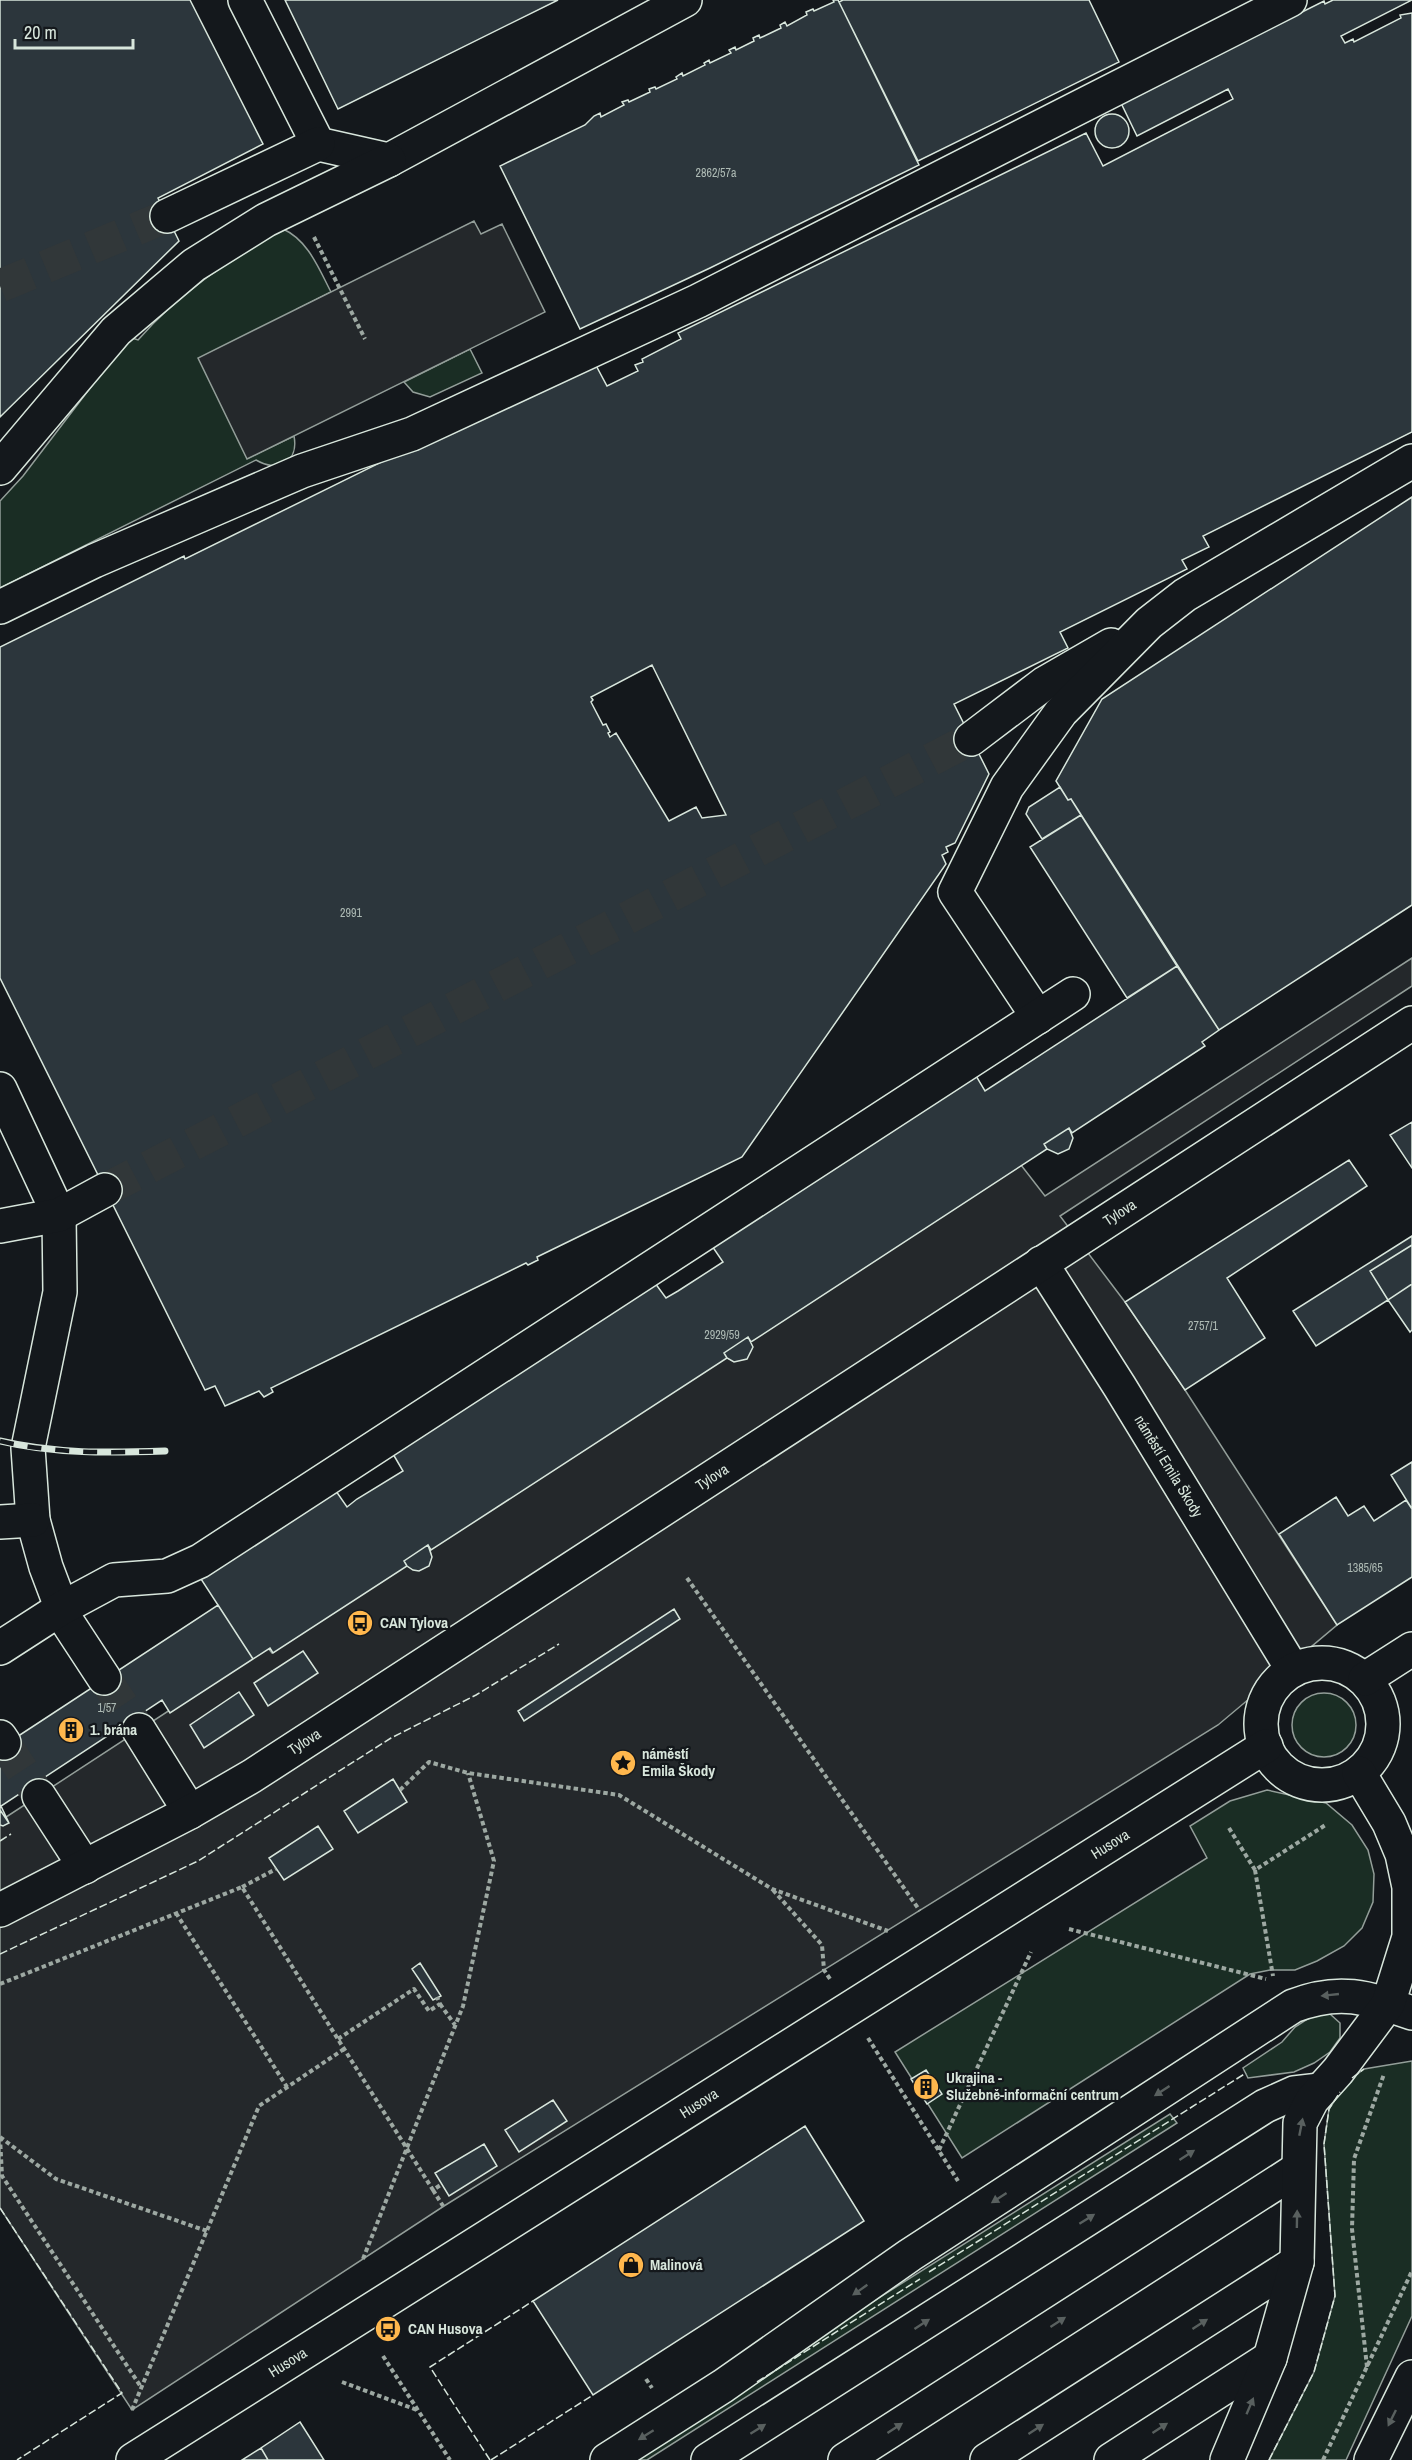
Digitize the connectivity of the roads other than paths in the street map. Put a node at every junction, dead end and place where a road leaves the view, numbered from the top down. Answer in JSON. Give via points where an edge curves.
{"nodes":[{"id":1,"x":245,"y":0,"type":"edge"},
{"id":2,"x":685,"y":0,"type":"edge"},
{"id":3,"x":1290,"y":0,"type":"edge"},
{"id":4,"x":318,"y":144,"type":"junction"},
{"id":5,"x":389,"y":160,"type":"junction"},
{"id":6,"x":167,"y":216,"type":"tunnel mouth"},
{"id":7,"x":1412,"y":461,"type":"edge"},
{"id":8,"x":0,"y":468,"type":"edge"},
{"id":9,"x":0,"y":607,"type":"edge"},
{"id":10,"x":1149,"y":623,"type":"junction"},
{"id":11,"x":971,"y":739,"type":"tunnel mouth"},
{"id":12,"x":1073,"y":994,"type":"dead end"},
{"id":13,"x":1038,"y":1017,"type":"junction"},
{"id":14,"x":1412,"y":1023,"type":"edge"},
{"id":15,"x":0,"y":1089,"type":"edge"},
{"id":16,"x":105,"y":1190,"type":"tunnel mouth"},
{"id":17,"x":58,"y":1215,"type":"junction"},
{"id":18,"x":0,"y":1226,"type":"edge"},
{"id":19,"x":1041,"y":1263,"type":"junction"},
{"id":20,"x":33,"y":1520,"type":"junction"},
{"id":21,"x":0,"y":1522,"type":"edge"},
{"id":22,"x":62,"y":1608,"type":"junction"},
{"id":23,"x":0,"y":1648,"type":"edge"},
{"id":24,"x":1412,"y":1649,"type":"edge"},
{"id":25,"x":1293,"y":1670,"type":"junction"},
{"id":26,"x":104,"y":1678,"type":"tunnel mouth"},
{"id":27,"x":1365,"y":1679,"type":"junction"},
{"id":28,"x":139,"y":1730,"type":"tunnel mouth"},
{"id":29,"x":1266,"y":1746,"type":"junction"},
{"id":30,"x":1359,"y":1773,"type":"junction"},
{"id":31,"x":39,"y":1796,"type":"tunnel mouth"},
{"id":32,"x":190,"y":1812,"type":"junction"},
{"id":33,"x":85,"y":1867,"type":"junction"},
{"id":34,"x":0,"y":1910,"type":"edge"},
{"id":35,"x":1400,"y":2009,"type":"edge"},
{"id":36,"x":1320,"y":2090,"type":"junction"},
{"id":37,"x":1298,"y":2169,"type":"junction"},
{"id":38,"x":1297,"y":2262,"type":"junction"},
{"id":39,"x":1270,"y":2358,"type":"junction"},
{"id":40,"x":1412,"y":2377,"type":"edge"},
{"id":41,"x":133,"y":2460,"type":"edge"},
{"id":42,"x":607,"y":2460,"type":"edge"},
{"id":43,"x":708,"y":2460,"type":"edge"},
{"id":44,"x":845,"y":2460,"type":"edge"},
{"id":45,"x":987,"y":2460,"type":"edge"},
{"id":46,"x":1111,"y":2460,"type":"edge"},
{"id":47,"x":1227,"y":2460,"type":"edge"},
{"id":48,"x":1371,"y":2460,"type":"edge"}],
"edges":[{"from":1,"to":4,"type":"street"},
{"from":2,"to":5,"type":"street"},
{"from":3,"to":9,"type":"street","via":[[676,311],[412,434],[302,471],[94,561]]},
{"from":4,"to":5,"type":"street"},
{"from":4,"to":6,"type":"street"},
{"from":5,"to":8,"type":"street","via":[[266,220],[194,265],[116,332]]},
{"from":7,"to":10,"type":"street","via":[[1185,595]]},
{"from":10,"to":11,"type":"street","via":[[1045,683]]},
{"from":10,"to":13,"type":"street","via":[[1061,712],[1007,787],[956,892]]},
{"from":12,"to":13,"type":"street"},
{"from":13,"to":22,"type":"street","via":[[200,1561],[167,1575],[114,1580]]},
{"from":14,"to":19,"type":"street","name":"Tylova"},
{"from":15,"to":17,"type":"street"},
{"from":16,"to":17,"type":"street"},
{"from":17,"to":18,"type":"street"},
{"from":17,"to":20,"type":"street","via":[[60,1292],[28,1448]]},
{"from":19,"to":25,"type":"street","name":"náměstí Emila Škody"},
{"from":19,"to":32,"type":"street","name":"Tylova","via":[[252,1776]]},
{"from":20,"to":21,"type":"street"},
{"from":20,"to":22,"type":"street"},
{"from":22,"to":23,"type":"street"},
{"from":22,"to":26,"type":"street"},
{"from":24,"to":27,"type":"street"},
{"from":25,"to":27,"type":"street","via":[[1331,1663]]},
{"from":25,"to":29,"type":"street","via":[[1274,1688],[1263,1712]]},
{"from":27,"to":30,"type":"street","via":[[1377,1696],[1383,1727],[1373,1757]]},
{"from":28,"to":32,"type":"street"},
{"from":29,"to":30,"type":"street","via":[[1275,1762],[1306,1782],[1342,1781]]},
{"from":29,"to":41,"type":"street","name":"Husova"},
{"from":30,"to":35,"type":"street","via":[[1389,1823],[1402,1854],[1409,1887]]},
{"from":31,"to":33,"type":"street"},
{"from":32,"to":33,"type":"street","name":"Tylova"},
{"from":33,"to":34,"type":"street","name":"Tylova"},
{"from":35,"to":36,"type":"street"},
{"from":35,"to":42,"type":"street","one_way":true,"via":[[1341,1994],[1316,1997],[1293,2006],[910,2255],[723,2386]]},
{"from":37,"to":36,"type":"street","one_way":true,"via":[[1300,2123]]},
{"from":43,"to":36,"type":"street","one_way":true,"via":[[1265,2106],[1294,2093]]},
{"from":38,"to":37,"type":"street","one_way":true},
{"from":44,"to":37,"type":"street","one_way":true},
{"from":38,"to":39,"type":"street"},
{"from":45,"to":38,"type":"street","one_way":true},
{"from":46,"to":39,"type":"street","one_way":true},
{"from":47,"to":39,"type":"street","one_way":true},
{"from":40,"to":48,"type":"street","one_way":true}]}
